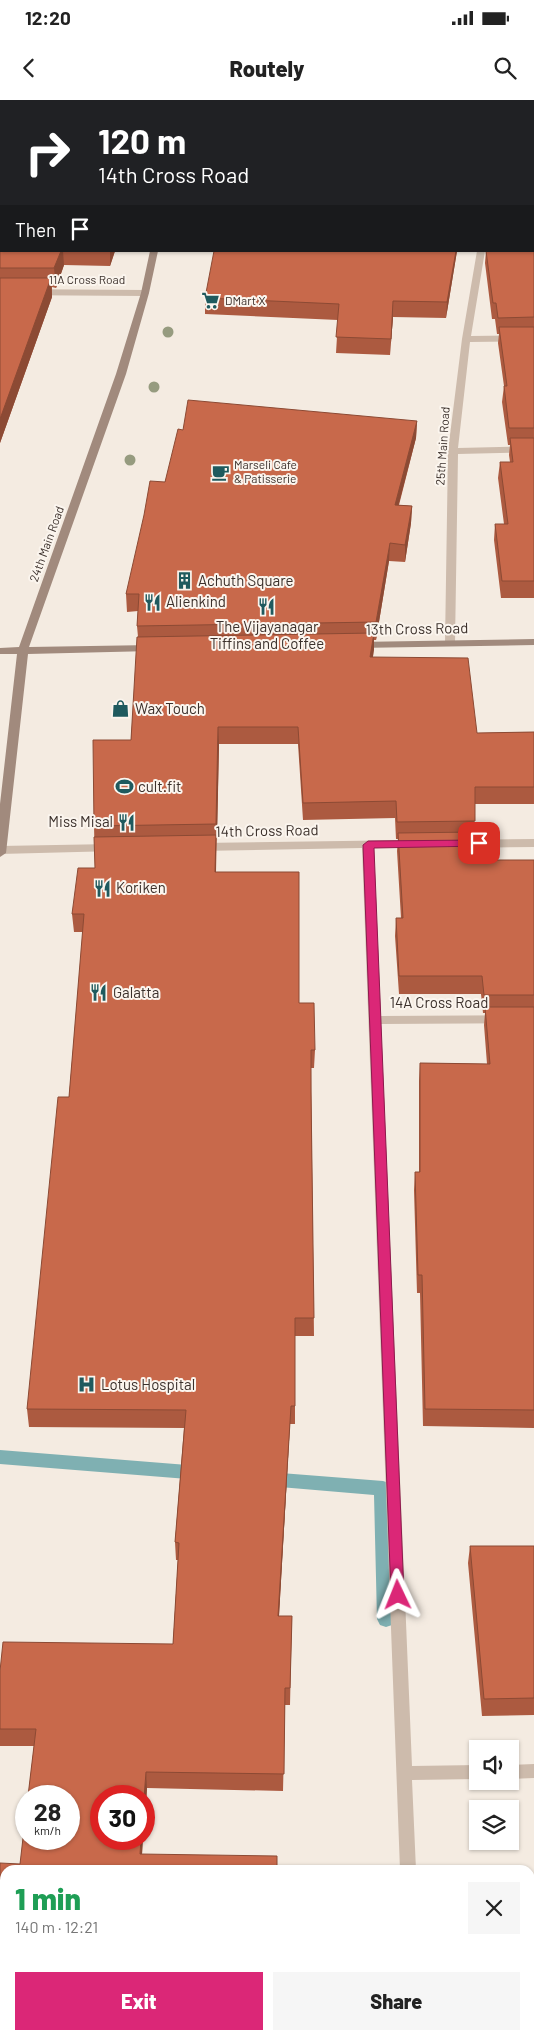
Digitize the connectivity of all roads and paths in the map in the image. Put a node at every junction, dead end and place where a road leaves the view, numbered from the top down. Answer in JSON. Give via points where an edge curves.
{"nodes":[{"id":1,"x":154,"y":252,"type":"edge"},
{"id":2,"x":481,"y":252,"type":"edge"},
{"id":3,"x":0,"y":292,"type":"edge"},
{"id":4,"x":145,"y":293,"type":"junction"},
{"id":5,"x":534,"y":338,"type":"edge"},
{"id":6,"x":466,"y":339,"type":"junction"},
{"id":7,"x":534,"y":449,"type":"edge"},
{"id":8,"x":453,"y":450,"type":"junction"},
{"id":9,"x":534,"y":642,"type":"edge"},
{"id":10,"x":450,"y":643,"type":"junction"},
{"id":11,"x":350,"y":645,"type":"edge"},
{"id":12,"x":162,"y":648,"type":"edge"},
{"id":13,"x":22,"y":650,"type":"junction"},
{"id":14,"x":0,"y":651,"type":"edge"},
{"id":15,"x":534,"y":843,"type":"edge"},
{"id":16,"x":427,"y":844,"type":"edge"},
{"id":17,"x":446,"y":844,"type":"edge"},
{"id":18,"x":368,"y":845,"type":"junction"},
{"id":19,"x":189,"y":847,"type":"edge"},
{"id":20,"x":120,"y":848,"type":"edge"},
{"id":21,"x":0,"y":852,"type":"edge"},
{"id":22,"x":534,"y":1019,"type":"edge"},
{"id":23,"x":375,"y":1020,"type":"junction"},
{"id":24,"x":534,"y":1771,"type":"edge"},
{"id":25,"x":469,"y":1772,"type":"edge"},
{"id":26,"x":519,"y":1772,"type":"edge"},
{"id":27,"x":404,"y":1773,"type":"junction"},
{"id":28,"x":408,"y":1865,"type":"edge"}],
"edges":[{"from":1,"to":4,"type":"street","name":"24th Main Road"},
{"from":2,"to":6,"type":"street","name":"25th Main Road"},
{"from":3,"to":4,"type":"street","name":"11A Cross Road"},
{"from":4,"to":13,"type":"street","name":"24th Main Road","via":[[121,374]]},
{"from":5,"to":6,"type":"street"},
{"from":6,"to":8,"type":"street","name":"25th Main Road"},
{"from":7,"to":8,"type":"street"},
{"from":8,"to":10,"type":"street","name":"25th Main Road"},
{"from":9,"to":10,"type":"street","name":"13th Cross Road"},
{"from":10,"to":11,"type":"street","name":"13th Cross Road"},
{"from":12,"to":13,"type":"street"},
{"from":13,"to":14,"type":"street"},
{"from":13,"to":21,"type":"street","name":"24th Main Road"},
{"from":15,"to":17,"type":"street"},
{"from":16,"to":18,"type":"street","name":"14th Cross Road"},
{"from":18,"to":19,"type":"street","name":"14th Cross Road"},
{"from":18,"to":23,"type":"street"},
{"from":20,"to":21,"type":"street"},
{"from":22,"to":23,"type":"street","name":"14A Cross Road"},
{"from":23,"to":27,"type":"street"},
{"from":24,"to":26,"type":"street"},
{"from":25,"to":27,"type":"street"},
{"from":27,"to":28,"type":"street"}]}
